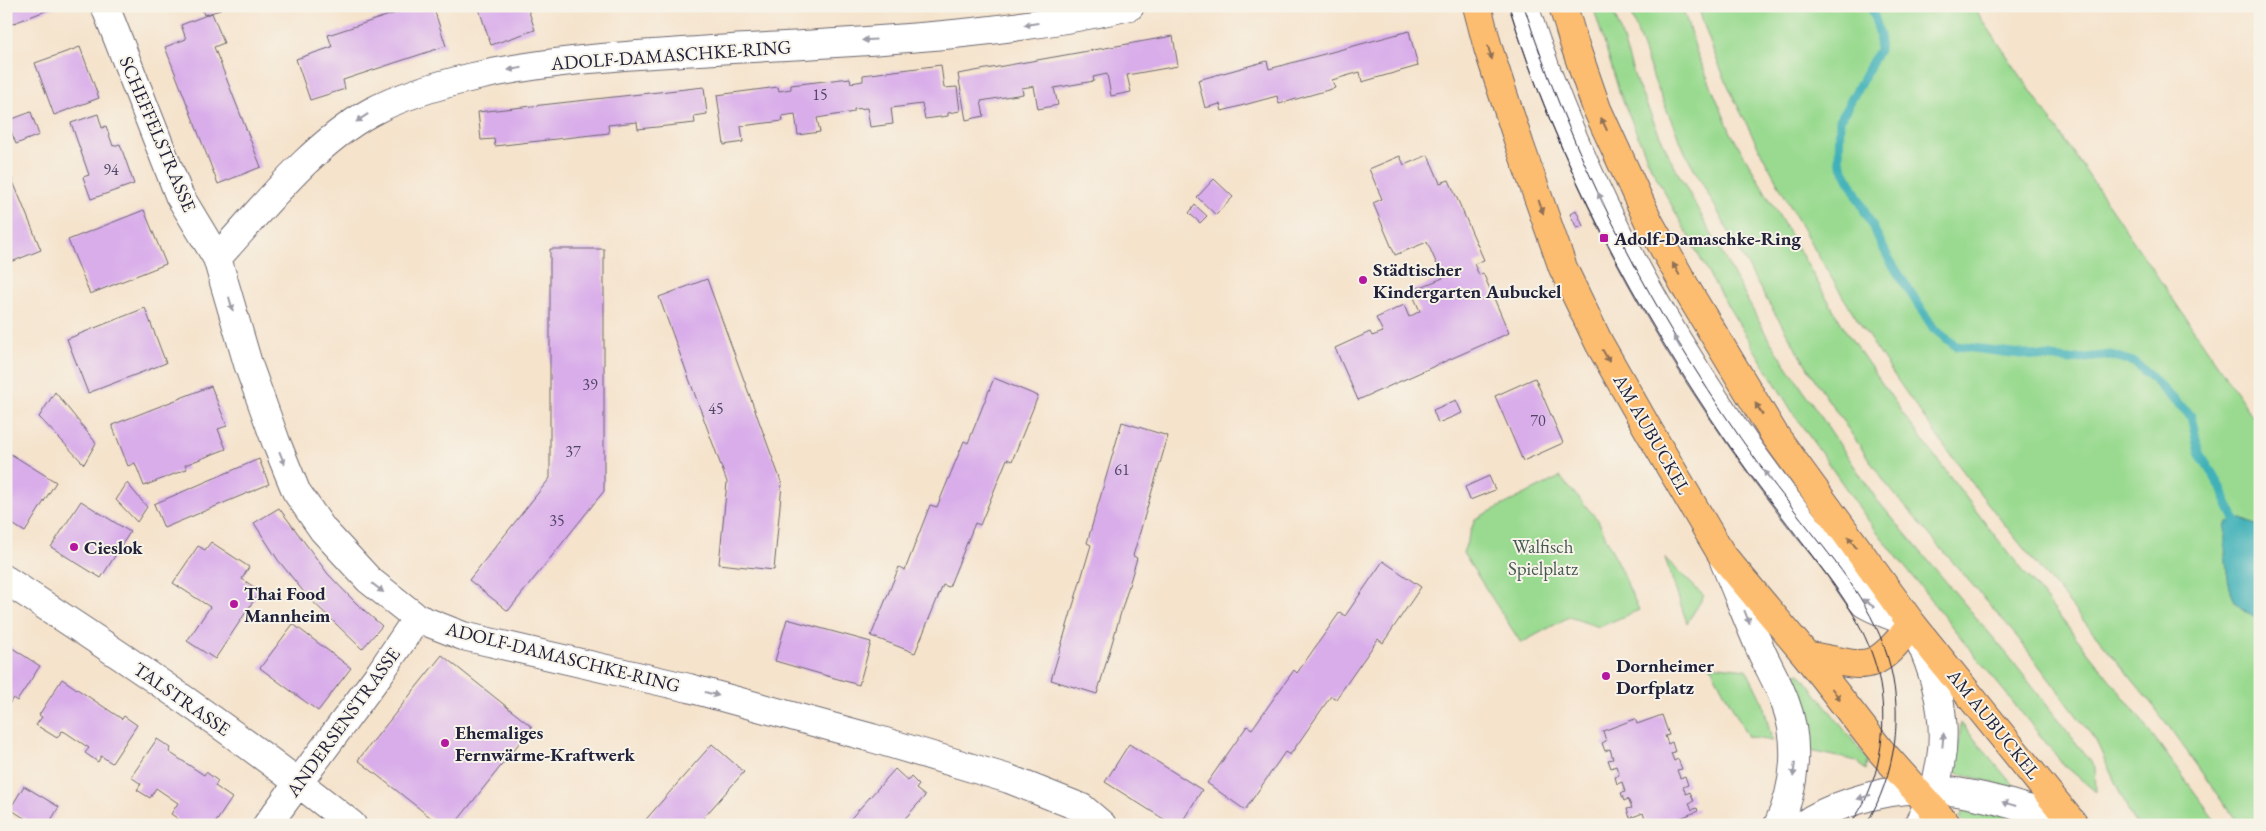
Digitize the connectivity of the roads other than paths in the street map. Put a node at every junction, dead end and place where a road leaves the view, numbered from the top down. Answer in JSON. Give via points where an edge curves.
{"nodes":[{"id":1,"x":105,"y":6,"type":"edge"},
{"id":2,"x":1130,"y":6,"type":"edge"},
{"id":3,"x":1477,"y":6,"type":"edge"},
{"id":4,"x":1524,"y":6,"type":"edge"},
{"id":5,"x":1563,"y":6,"type":"edge"},
{"id":6,"x":217,"y":258,"type":"junction"},
{"id":7,"x":1722,"y":555,"type":"junction"},
{"id":8,"x":6,"y":580,"type":"edge"},
{"id":9,"x":417,"y":618,"type":"junction"},
{"id":10,"x":1912,"y":624,"type":"junction"},
{"id":11,"x":1806,"y":655,"type":"junction"},
{"id":12,"x":299,"y":782,"type":"junction"},
{"id":13,"x":1928,"y":806,"type":"edge"},
{"id":14,"x":2073,"y":824,"type":"edge"},
{"id":15,"x":267,"y":825,"type":"edge"},
{"id":16,"x":352,"y":825,"type":"edge"},
{"id":17,"x":1102,"y":825,"type":"edge"},
{"id":18,"x":1778,"y":825,"type":"edge"},
{"id":19,"x":1803,"y":825,"type":"edge"}],
"edges":[{"from":1,"to":6,"type":"street","name":"SCHEFFELSTRASSE","via":[[179,195]]},
{"from":2,"to":6,"type":"street","name":"ADOLF-DAMASCHKE-RING","one_way":true,"via":[[1088,16],[950,35],[585,58],[503,71],[427,88],[370,112],[331,139]]},
{"from":3,"to":7,"type":"main road","name":"AM AUBUCKEL","one_way":true,"via":[[1520,146],[1563,268],[1599,343]]},
{"from":10,"to":4,"type":"street","one_way":true,"via":[[1865,604],[1774,485],[1681,348],[1640,278],[1601,200],[1541,60]]},
{"from":10,"to":5,"type":"main road","name":"AM AUBUCKEL","one_way":true,"via":[[1774,434],[1690,295],[1650,222],[1597,109]]},
{"from":6,"to":9,"type":"street","name":"ADOLF-DAMASCHKE-RING","one_way":true,"via":[[248,364],[296,491],[323,530],[369,580]]},
{"from":7,"to":11,"type":"main road","name":"AM AUBUCKEL"},
{"from":7,"to":18,"type":"street","one_way":true,"via":[[1762,654],[1781,690],[1792,723],[1795,764],[1789,795]]},
{"from":8,"to":12,"type":"street","name":"TALSTRASSE","via":[[106,645]]},
{"from":9,"to":12,"type":"street","name":"ANDERSENSTRASSE"},
{"from":9,"to":17,"type":"street","name":"ADOLF-DAMASCHKE-RING","one_way":true,"via":[[463,636],[689,688],[1009,779],[1082,808]]},
{"from":10,"to":11,"type":"main road","via":[[1887,655],[1875,662],[1861,665]]},
{"from":13,"to":10,"type":"street","name":"AM AUBUCKEL","one_way":true,"via":[[1941,757],[1944,727],[1928,657]]},
{"from":10,"to":14,"type":"main road","name":"AM AUBUCKEL"},
{"from":11,"to":13,"type":"main road","name":"AM AUBUCKEL","one_way":true},
{"from":12,"to":15,"type":"street","name":"ANDERSENSTRASSE"},
{"from":12,"to":16,"type":"street","name":"TALSTRASSE"},
{"from":14,"to":13,"type":"street","one_way":true,"via":[[1988,798]]},
{"from":13,"to":19,"type":"street","one_way":true,"via":[[1867,796],[1822,812]]}]}
